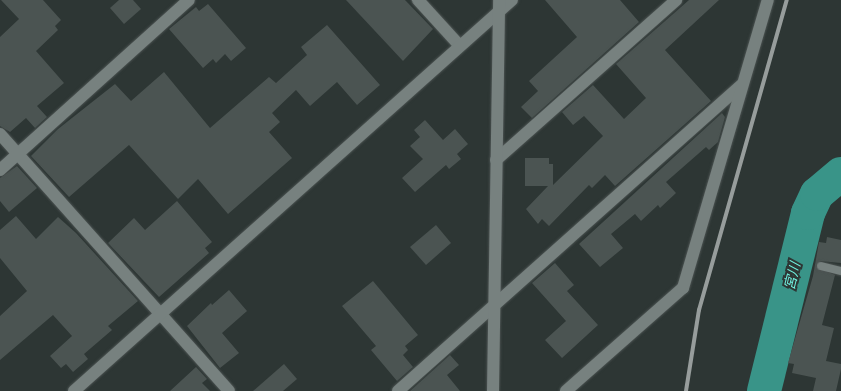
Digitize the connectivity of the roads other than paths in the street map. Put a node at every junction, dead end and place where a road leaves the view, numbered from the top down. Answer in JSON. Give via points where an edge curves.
{"nodes":[{"id":1,"x":189,"y":0,"type":"edge"},
{"id":2,"x":418,"y":0,"type":"edge"},
{"id":3,"x":512,"y":0,"type":"edge"},
{"id":4,"x":676,"y":0,"type":"edge"},
{"id":5,"x":768,"y":0,"type":"edge"},
{"id":6,"x":499,"y":6,"type":"edge"},
{"id":7,"x":460,"y":46,"type":"junction"},
{"id":8,"x":741,"y":85,"type":"junction"},
{"id":9,"x":0,"y":134,"type":"edge"},
{"id":10,"x":18,"y":154,"type":"junction"},
{"id":11,"x":496,"y":160,"type":"junction"},
{"id":12,"x":0,"y":170,"type":"edge"},
{"id":13,"x":821,"y":266,"type":"dead end"},
{"id":14,"x":841,"y":270,"type":"edge"},
{"id":15,"x":494,"y":303,"type":"junction"},
{"id":16,"x":160,"y":314,"type":"junction"},
{"id":17,"x":74,"y":391,"type":"edge"},
{"id":18,"x":229,"y":391,"type":"edge"},
{"id":19,"x":398,"y":391,"type":"edge"},
{"id":20,"x":493,"y":391,"type":"edge"},
{"id":21,"x":566,"y":391,"type":"edge"}],
"edges":[{"from":1,"to":10,"type":"street"},
{"from":2,"to":7,"type":"street"},
{"from":3,"to":6,"type":"street"},
{"from":4,"to":11,"type":"street"},
{"from":5,"to":8,"type":"street"},
{"from":6,"to":7,"type":"street"},
{"from":6,"to":11,"type":"street"},
{"from":7,"to":16,"type":"street"},
{"from":8,"to":15,"type":"street"},
{"from":8,"to":21,"type":"street","via":[[683,288]]},
{"from":9,"to":10,"type":"street"},
{"from":10,"to":12,"type":"street"},
{"from":10,"to":16,"type":"street"},
{"from":11,"to":15,"type":"street"},
{"from":13,"to":14,"type":"lane"},
{"from":15,"to":19,"type":"street"},
{"from":15,"to":20,"type":"street"},
{"from":16,"to":17,"type":"street"},
{"from":16,"to":18,"type":"street"}]}
